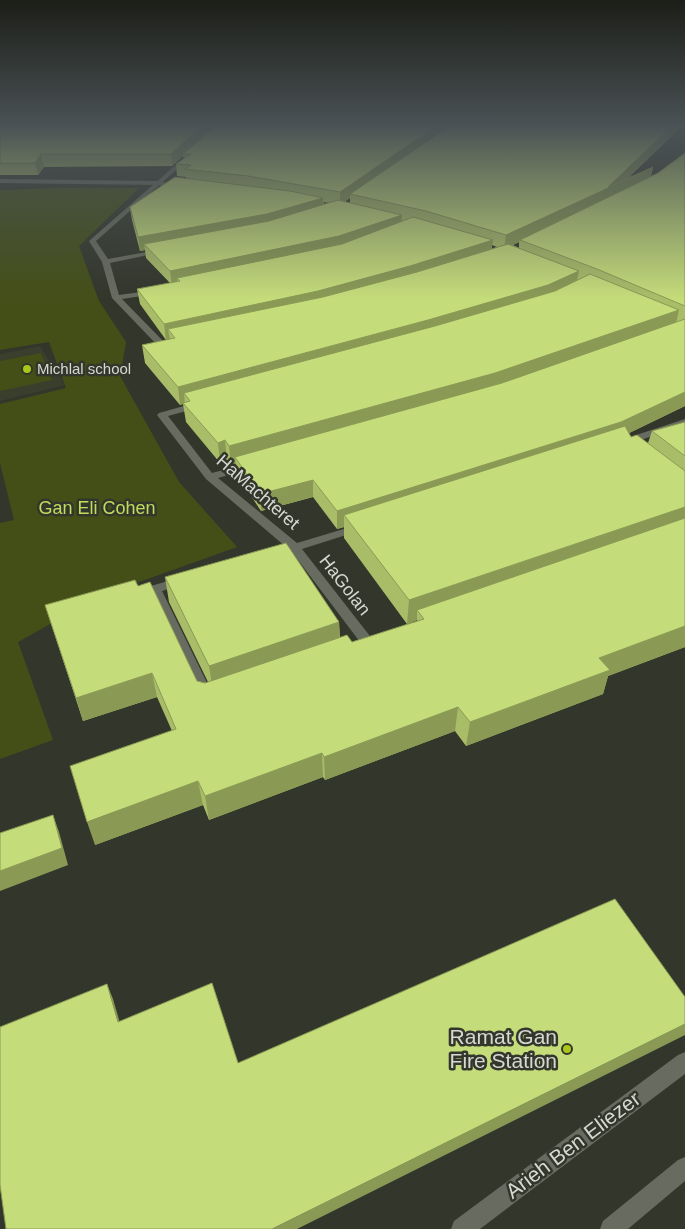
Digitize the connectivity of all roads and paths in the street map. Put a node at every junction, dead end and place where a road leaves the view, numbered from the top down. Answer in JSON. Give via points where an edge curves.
{"nodes":[{"id":1,"x":156,"y":184,"type":"edge"},
{"id":2,"x":168,"y":184,"type":"edge"},
{"id":3,"x":187,"y":187,"type":"edge"},
{"id":4,"x":176,"y":248,"type":"edge"},
{"id":5,"x":106,"y":262,"type":"junction"},
{"id":6,"x":163,"y":291,"type":"edge"},
{"id":7,"x":116,"y":298,"type":"junction"},
{"id":8,"x":180,"y":341,"type":"edge"},
{"id":9,"x":210,"y":402,"type":"edge"},
{"id":10,"x":685,"y":422,"type":"edge"},
{"id":11,"x":622,"y":446,"type":"edge"},
{"id":12,"x":267,"y":461,"type":"edge"},
{"id":13,"x":210,"y":477,"type":"junction"},
{"id":14,"x":370,"y":524,"type":"edge"},
{"id":15,"x":294,"y":548,"type":"junction"},
{"id":16,"x":267,"y":556,"type":"edge"},
{"id":17,"x":192,"y":578,"type":"edge"},
{"id":18,"x":368,"y":643,"type":"edge"},
{"id":19,"x":213,"y":698,"type":"edge"},
{"id":20,"x":685,"y":1062,"type":"edge"},
{"id":21,"x":685,"y":1167,"type":"edge"},
{"id":22,"x":462,"y":1229,"type":"edge"},
{"id":23,"x":611,"y":1229,"type":"edge"}],
"edges":[{"from":1,"to":5,"type":"street","via":[[92,242]]},
{"from":2,"to":3,"type":"street"},
{"from":4,"to":5,"type":"street"},
{"from":5,"to":7,"type":"street"},
{"from":6,"to":7,"type":"street"},
{"from":7,"to":8,"type":"street","via":[[162,345]]},
{"from":9,"to":13,"type":"street","name":"HaMachteret","via":[[162,415]]},
{"from":10,"to":11,"type":"street"},
{"from":12,"to":13,"type":"street"},
{"from":13,"to":15,"type":"street","name":"HaMachteret"},
{"from":14,"to":15,"type":"street","name":"HaGolan"},
{"from":15,"to":16,"type":"street","name":"HaGolan"},
{"from":15,"to":18,"type":"street","name":"HaGolan"},
{"from":17,"to":19,"type":"street","via":[[155,589]]},
{"from":20,"to":22,"type":"street","name":"Arieh Ben Eliezer"},
{"from":21,"to":23,"type":"street"}]}
